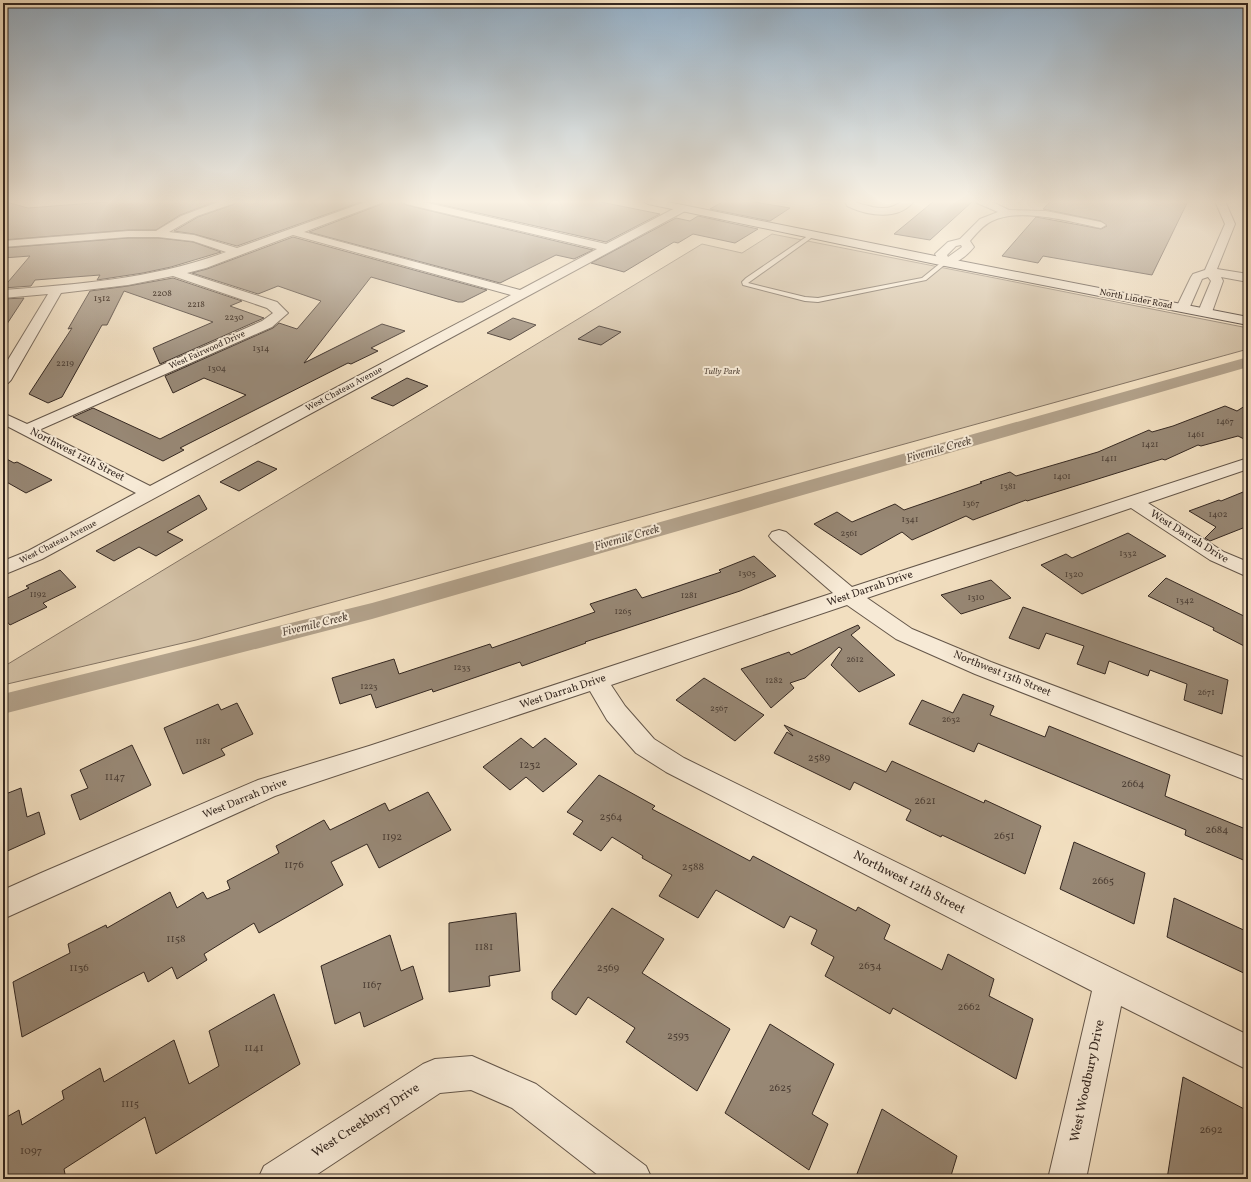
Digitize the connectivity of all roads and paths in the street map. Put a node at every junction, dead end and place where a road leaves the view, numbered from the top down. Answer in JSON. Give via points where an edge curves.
{"nodes":[{"id":1,"x":226,"y":256,"type":"edge"},
{"id":2,"x":382,"y":256,"type":"edge"},
{"id":3,"x":592,"y":256,"type":"edge"},
{"id":4,"x":782,"y":256,"type":"edge"},
{"id":5,"x":916,"y":256,"type":"edge"},
{"id":6,"x":960,"y":256,"type":"edge"},
{"id":7,"x":1217,"y":256,"type":"edge"},
{"id":8,"x":945,"y":262,"type":"junction"},
{"id":9,"x":1210,"y":272,"type":"junction"},
{"id":10,"x":175,"y":273,"type":"junction"},
{"id":11,"x":1248,"y":278,"type":"edge"},
{"id":12,"x":57,"y":289,"type":"junction"},
{"id":13,"x":3,"y":294,"type":"edge"},
{"id":14,"x":521,"y":294,"type":"junction"},
{"id":15,"x":1183,"y":308,"type":"junction"},
{"id":16,"x":1205,"y":312,"type":"junction"},
{"id":17,"x":1248,"y":321,"type":"edge"},
{"id":18,"x":18,"y":355,"type":"junction"},
{"id":19,"x":3,"y":357,"type":"edge"},
{"id":20,"x":3,"y":380,"type":"edge"},
{"id":21,"x":3,"y":418,"type":"edge"},
{"id":22,"x":26,"y":430,"type":"junction"},
{"id":23,"x":1248,"y":463,"type":"edge"},
{"id":24,"x":150,"y":493,"type":"junction"},
{"id":25,"x":1132,"y":501,"type":"junction"},
{"id":26,"x":780,"y":536,"type":"dead end"},
{"id":27,"x":3,"y":569,"type":"edge"},
{"id":28,"x":1248,"y":570,"type":"edge"},
{"id":29,"x":849,"y":596,"type":"junction"},
{"id":30,"x":596,"y":681,"type":"junction"},
{"id":31,"x":1248,"y":770,"type":"edge"},
{"id":32,"x":3,"y":905,"type":"edge"},
{"id":33,"x":1110,"y":983,"type":"junction"},
{"id":34,"x":1248,"y":1053,"type":"edge"},
{"id":35,"x":277,"y":1179,"type":"edge"},
{"id":36,"x":633,"y":1179,"type":"edge"},
{"id":37,"x":1067,"y":1179,"type":"edge"}],
"edges":[{"from":1,"to":10,"type":"street"},
{"from":2,"to":14,"type":"street"},
{"from":3,"to":14,"type":"street","name":"West Chateau Avenue"},
{"from":4,"to":8,"type":"lane","via":[[745,284],[805,300],[818,300],[928,278]]},
{"from":5,"to":8,"type":"main road","name":"North Linder Road"},
{"from":6,"to":8,"type":"street"},
{"from":7,"to":9,"type":"street"},
{"from":8,"to":15,"type":"main road","name":"North Linder Road"},
{"from":9,"to":11,"type":"street"},
{"from":9,"to":15,"type":"street","via":[[1197,277]]},
{"from":9,"to":16,"type":"street","via":[[1217,281]]},
{"from":10,"to":12,"type":"street","via":[[141,280]]},
{"from":10,"to":22,"type":"street","name":"West Fairwood Drive","via":[[272,305],[281,313],[267,324]]},
{"from":12,"to":13,"type":"street"},
{"from":12,"to":18,"type":"street"},
{"from":14,"to":24,"type":"street","name":"West Chateau Avenue"},
{"from":15,"to":16,"type":"main road","name":"North Linder Road"},
{"from":16,"to":17,"type":"main road","name":"North Linder Road"},
{"from":18,"to":19,"type":"street"},
{"from":18,"to":20,"type":"street"},
{"from":21,"to":22,"type":"street","name":"Northwest 12th Street"},
{"from":22,"to":24,"type":"street","name":"Northwest 12th Street"},
{"from":23,"to":25,"type":"street","name":"West Darrah Drive"},
{"from":24,"to":27,"type":"street","name":"West Chateau Avenue","via":[[35,555]]},
{"from":25,"to":28,"type":"street","name":"West Darrah Drive","via":[[1217,556]]},
{"from":25,"to":29,"type":"street","name":"West Darrah Drive"},
{"from":26,"to":29,"type":"street","name":"Northwest 13th Street"},
{"from":29,"to":30,"type":"street","name":"West Darrah Drive"},
{"from":29,"to":31,"type":"street","name":"Northwest 13th Street","via":[[904,634],[983,668]]},
{"from":30,"to":32,"type":"street","name":"West Darrah Drive","via":[[267,788]]},
{"from":30,"to":33,"type":"street","name":"Northwest 12th Street","via":[[616,713],[645,746],[675,765]]},
{"from":33,"to":34,"type":"street","name":"Northwest 12th Street"},
{"from":33,"to":37,"type":"street","name":"West Woodbury Drive"},
{"from":35,"to":36,"type":"street","name":"West Creekbury Drive","via":[[435,1076],[472,1073],[524,1096]]}]}
